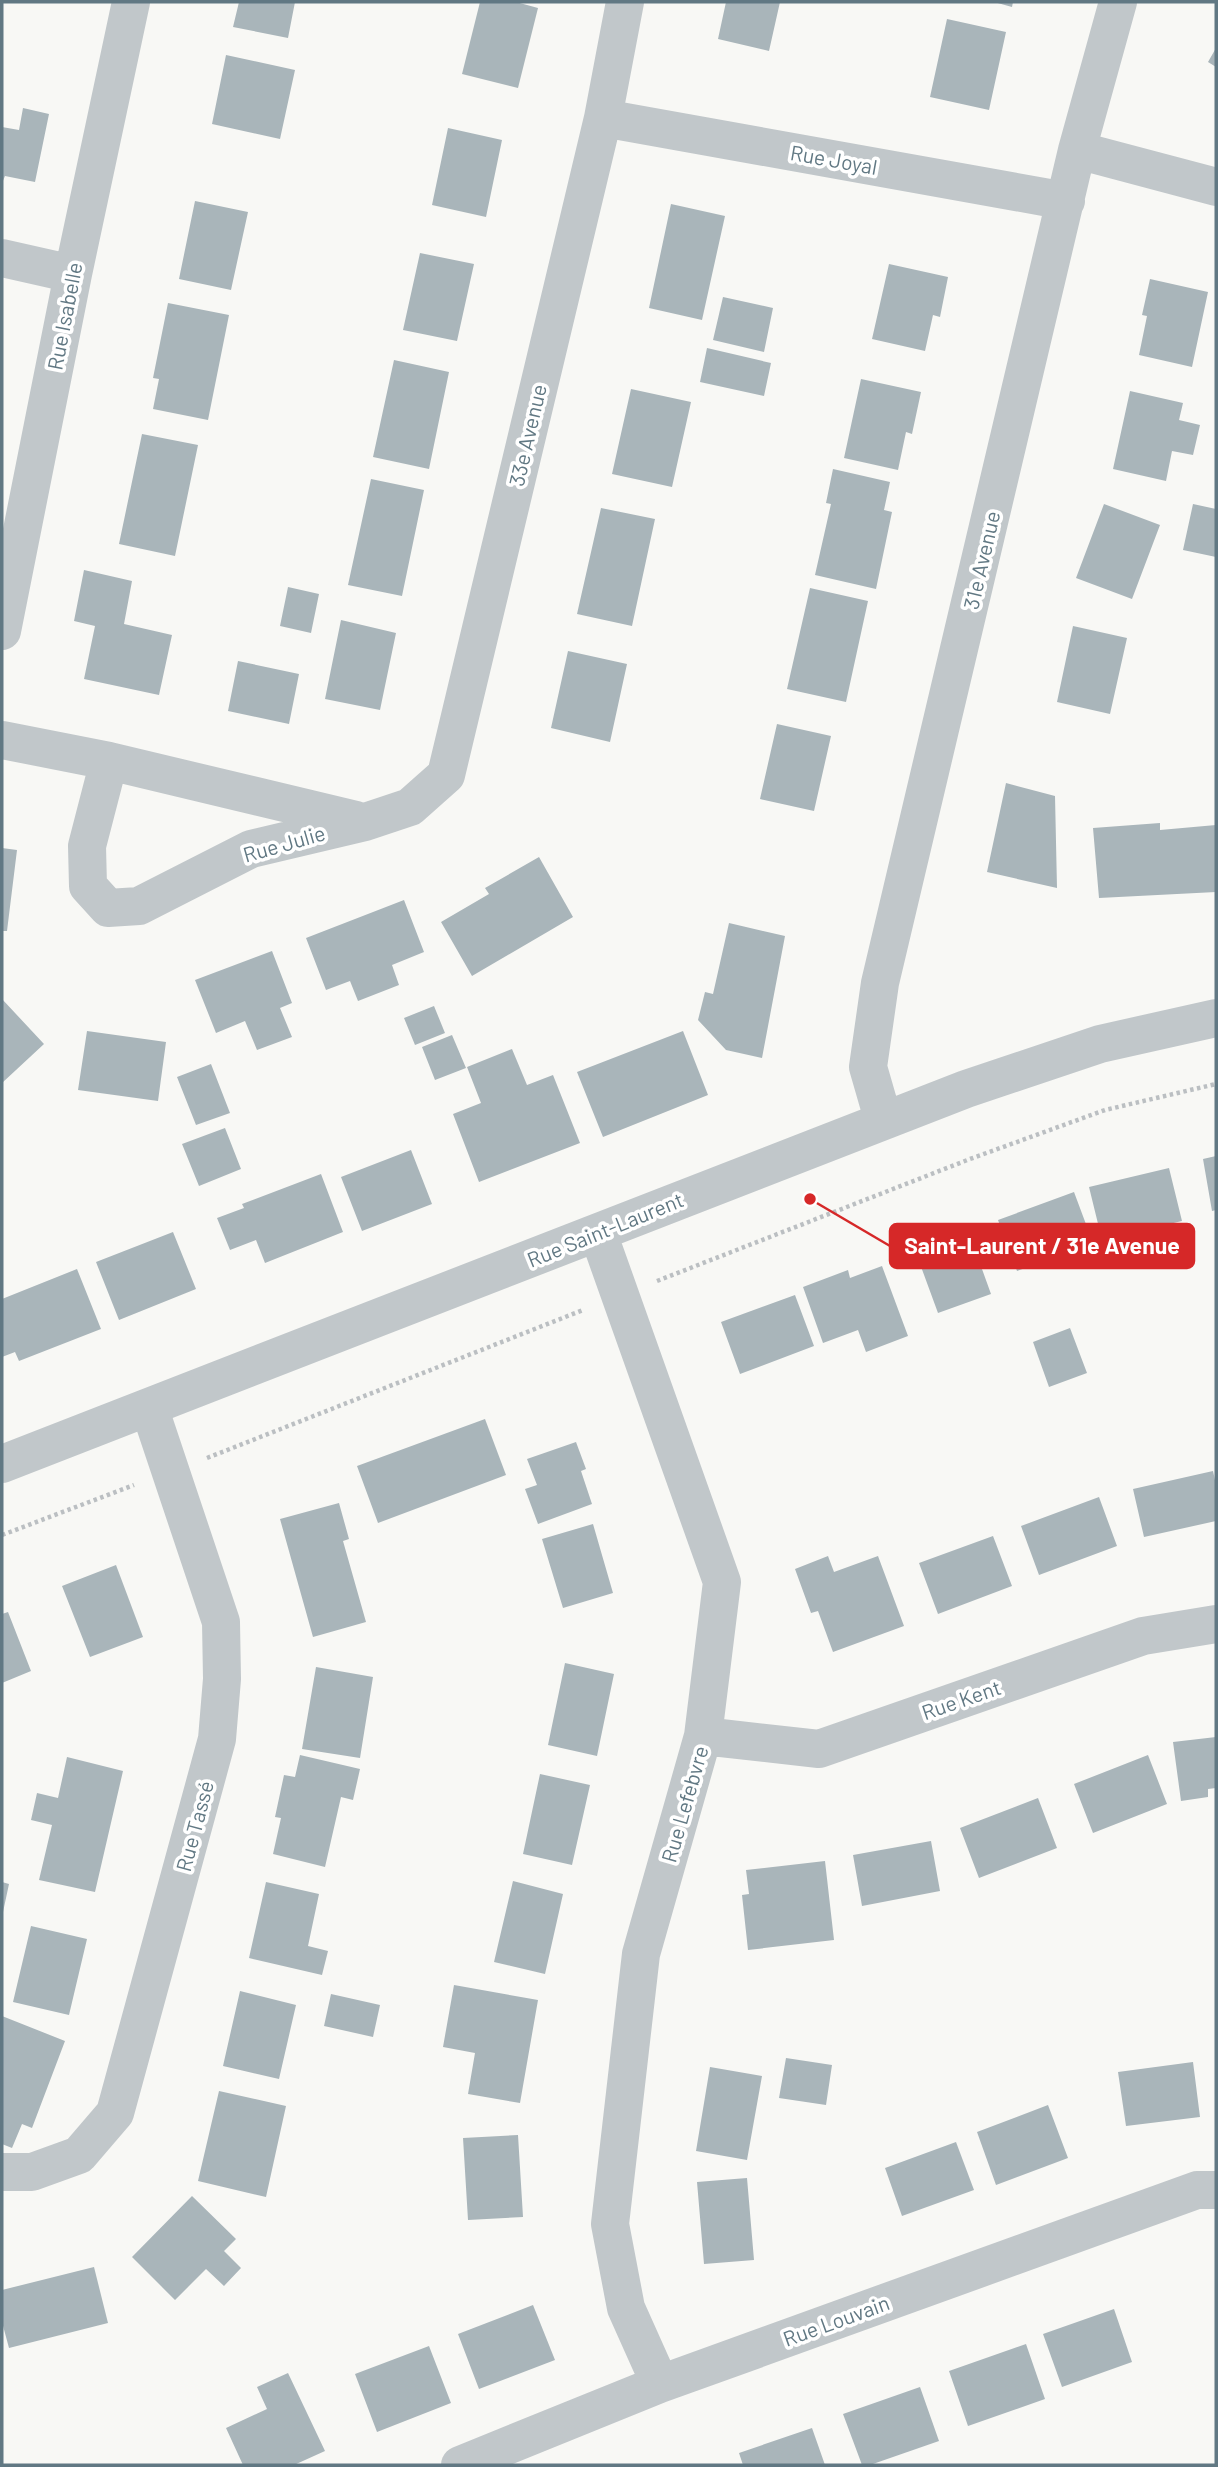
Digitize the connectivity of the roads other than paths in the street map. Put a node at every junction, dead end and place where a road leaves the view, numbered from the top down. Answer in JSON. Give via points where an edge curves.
{"nodes":[{"id":1,"x":131,"y":2,"type":"edge"},
{"id":2,"x":625,"y":2,"type":"edge"},
{"id":3,"x":1118,"y":2,"type":"edge"},
{"id":4,"x":603,"y":118,"type":"junction"},
{"id":5,"x":1077,"y":150,"type":"junction"},
{"id":6,"x":1216,"y":187,"type":"edge"},
{"id":7,"x":1066,"y":201,"type":"junction"},
{"id":8,"x":2,"y":258,"type":"edge"},
{"id":9,"x":73,"y":274,"type":"junction"},
{"id":10,"x":2,"y":631,"type":"edge"},
{"id":11,"x":2,"y":740,"type":"edge"},
{"id":12,"x":109,"y":761,"type":"junction"},
{"id":13,"x":365,"y":822,"type":"junction"},
{"id":14,"x":1216,"y":1018,"type":"edge"},
{"id":15,"x":883,"y":1119,"type":"junction"},
{"id":16,"x":598,"y":1233,"type":"junction"},
{"id":17,"x":149,"y":1407,"type":"junction"},
{"id":18,"x":2,"y":1464,"type":"edge"},
{"id":19,"x":1216,"y":1624,"type":"edge"},
{"id":20,"x":703,"y":1736,"type":"junction"},
{"id":21,"x":2,"y":2172,"type":"edge"},
{"id":22,"x":1216,"y":2190,"type":"edge"},
{"id":23,"x":660,"y":2384,"type":"junction"},
{"id":24,"x":460,"y":2465,"type":"edge"}],
"edges":[{"from":1,"to":9,"type":"street","name":"Rue Isabelle"},
{"from":2,"to":4,"type":"street","name":"33e Avenue"},
{"from":3,"to":5,"type":"street","name":"31e Avenue"},
{"from":4,"to":7,"type":"street","name":"Rue Joyal"},
{"from":4,"to":13,"type":"street","name":"33e Avenue","via":[[446,775],[410,807]]},
{"from":5,"to":6,"type":"street"},
{"from":5,"to":7,"type":"street","name":"31e Avenue"},
{"from":7,"to":15,"type":"street","name":"31e Avenue","via":[[880,983],[868,1068]]},
{"from":8,"to":9,"type":"street"},
{"from":9,"to":10,"type":"street","name":"Rue Isabelle"},
{"from":11,"to":12,"type":"street","name":"Rue Julie"},
{"from":12,"to":13,"type":"street","name":"Rue Julie"},
{"from":12,"to":13,"type":"street","name":"Rue Julie","via":[[87,846],[88,886],[108,908],[139,906],[251,849]]},
{"from":14,"to":15,"type":"street","name":"Rue Saint-Laurent","via":[[1089,1048]]},
{"from":15,"to":16,"type":"street","name":"Rue Saint-Laurent"},
{"from":16,"to":17,"type":"street","name":"Rue Saint-Laurent"},
{"from":16,"to":20,"type":"street","name":"Rue Lefebvre","via":[[722,1582]]},
{"from":17,"to":18,"type":"street","name":"Rue Saint-Laurent"},
{"from":17,"to":21,"type":"street","name":"Rue Tassé","via":[[221,1622],[218,1739],[115,2113],[79,2155],[32,2172]]},
{"from":19,"to":20,"type":"street","name":"Rue Kent","via":[[1143,1636],[819,1749]]},
{"from":20,"to":23,"type":"street","name":"Rue Lefebvre","via":[[641,1954],[610,2224],[626,2308]]},
{"from":22,"to":23,"type":"street","name":"Rue Louvain","via":[[1197,2190]]},
{"from":23,"to":24,"type":"street","name":"Rue Louvain"}]}
